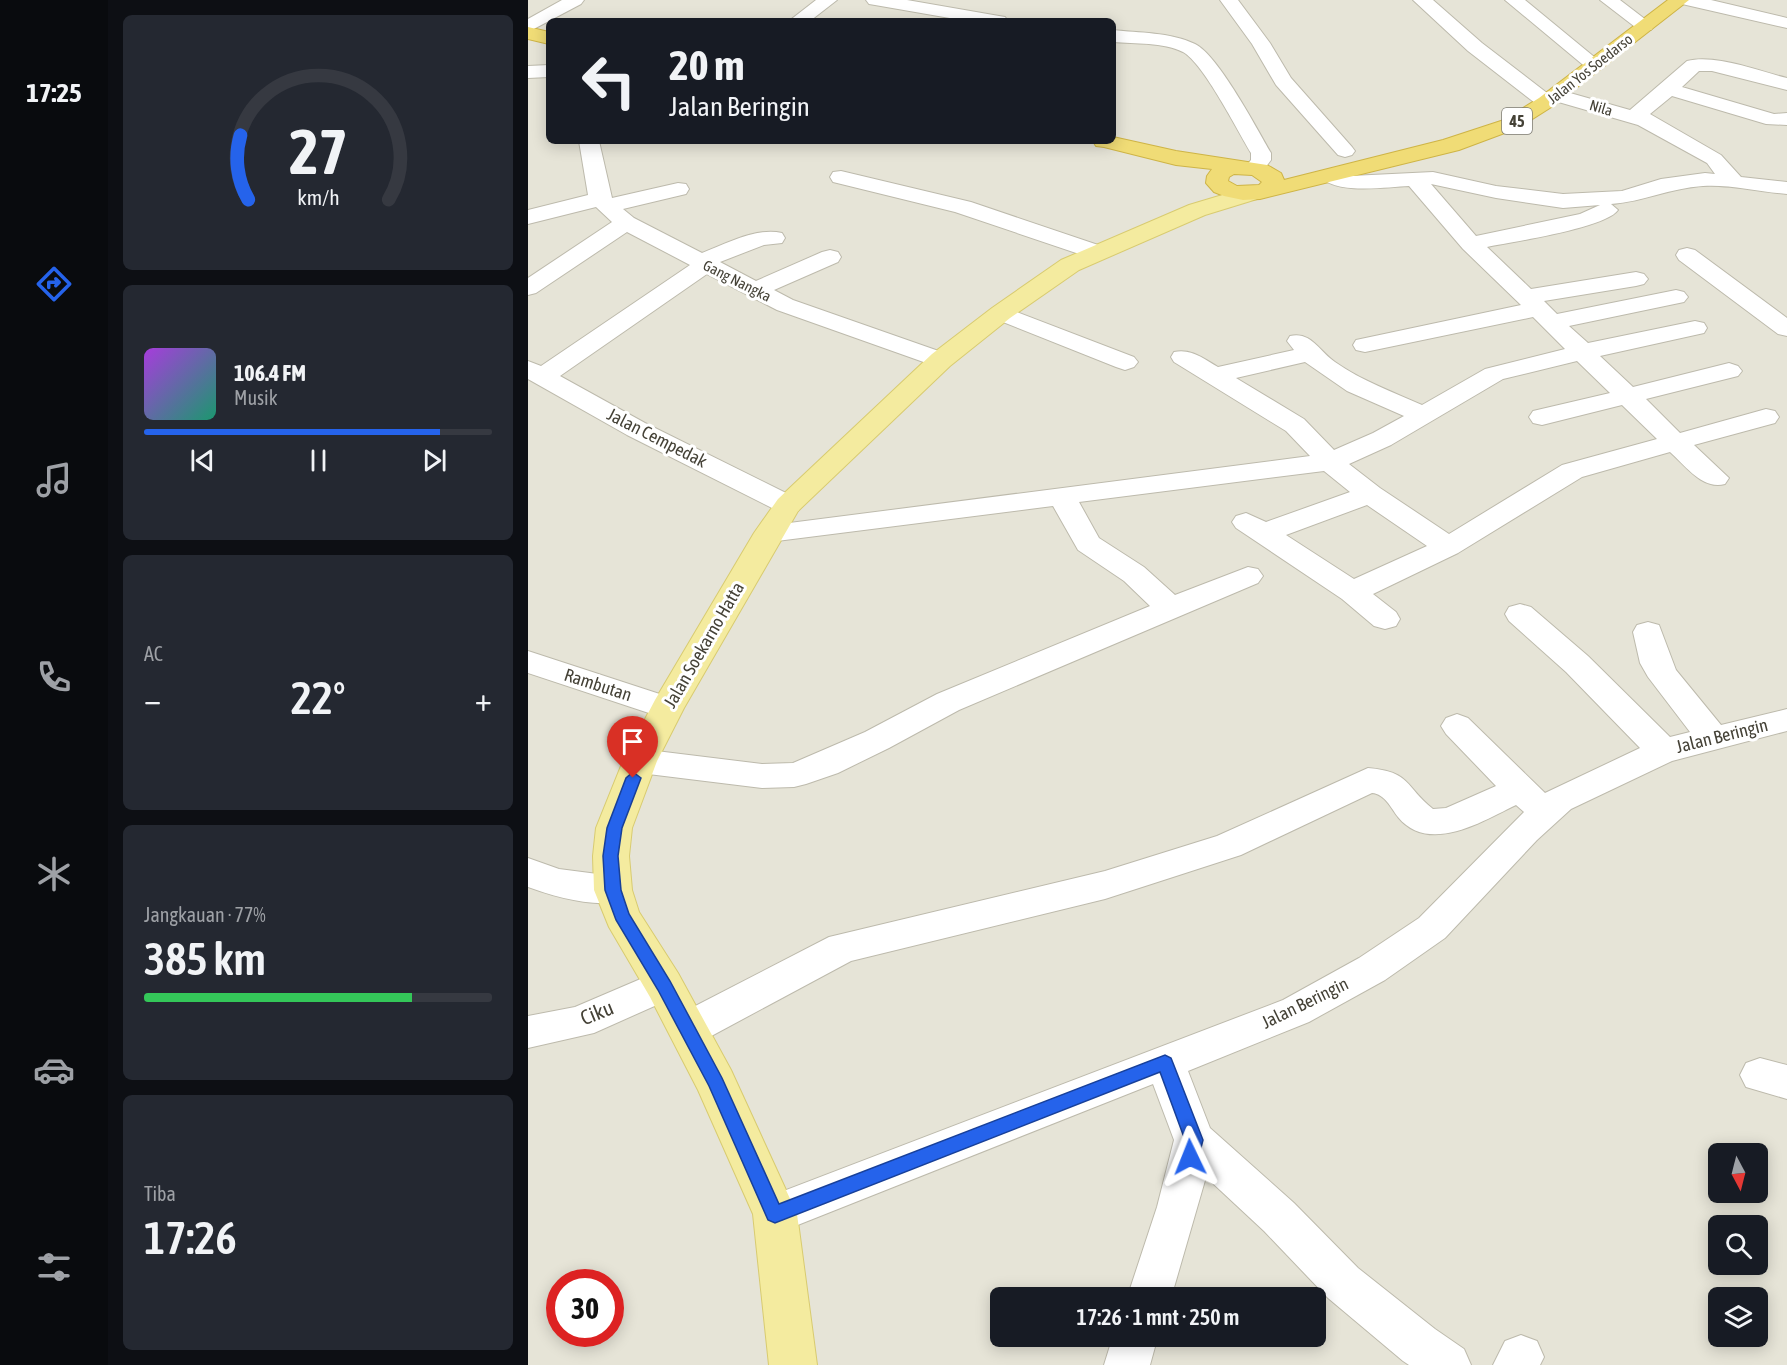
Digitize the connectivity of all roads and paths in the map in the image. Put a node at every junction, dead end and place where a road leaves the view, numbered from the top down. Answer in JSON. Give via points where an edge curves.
{"nodes":[{"id":1,"x":574,"y":0,"type":"edge"},
{"id":2,"x":828,"y":0,"type":"edge"},
{"id":3,"x":875,"y":0,"type":"edge"},
{"id":4,"x":1229,"y":0,"type":"edge"},
{"id":5,"x":1422,"y":0,"type":"edge"},
{"id":6,"x":1514,"y":0,"type":"edge"},
{"id":7,"x":1609,"y":0,"type":"edge"},
{"id":8,"x":1680,"y":0,"type":"edge"},
{"id":9,"x":1688,"y":0,"type":"edge"},
{"id":10,"x":802,"y":18,"type":"edge"},
{"id":11,"x":981,"y":18,"type":"edge"},
{"id":12,"x":1787,"y":23,"type":"edge"},
{"id":13,"x":1645,"y":26,"type":"junction"},
{"id":14,"x":528,"y":27,"type":"edge"},
{"id":15,"x":528,"y":33,"type":"edge"},
{"id":16,"x":1116,"y":36,"type":"edge"},
{"id":17,"x":546,"y":37,"type":"edge"},
{"id":18,"x":1595,"y":65,"type":"junction"},
{"id":19,"x":546,"y":71,"type":"edge"},
{"id":20,"x":528,"y":72,"type":"edge"},
{"id":21,"x":1787,"y":84,"type":"edge"},
{"id":22,"x":1669,"y":89,"type":"junction"},
{"id":23,"x":1551,"y":99,"type":"junction"},
{"id":24,"x":1787,"y":119,"type":"edge"},
{"id":25,"x":1645,"y":121,"type":"junction"},
{"id":26,"x":589,"y":144,"type":"edge"},
{"id":27,"x":1116,"y":144,"type":"edge"},
{"id":28,"x":1345,"y":151,"type":"dead end"},
{"id":29,"x":1176,"y":158,"type":"junction"},
{"id":30,"x":841,"y":177,"type":"dead end"},
{"id":31,"x":1256,"y":177,"type":"junction"},
{"id":32,"x":1327,"y":177,"type":"junction"},
{"id":33,"x":1414,"y":178,"type":"junction"},
{"id":34,"x":1734,"y":182,"type":"junction"},
{"id":35,"x":1220,"y":183,"type":"junction"},
{"id":36,"x":1787,"y":188,"type":"edge"},
{"id":37,"x":678,"y":189,"type":"dead end"},
{"id":38,"x":1624,"y":197,"type":"junction"},
{"id":39,"x":604,"y":202,"type":"junction"},
{"id":40,"x":1197,"y":210,"type":"junction"},
{"id":41,"x":528,"y":217,"type":"edge"},
{"id":42,"x":626,"y":224,"type":"junction"},
{"id":43,"x":774,"y":238,"type":"dead end"},
{"id":44,"x":1472,"y":244,"type":"junction"},
{"id":45,"x":1096,"y":252,"type":"junction"},
{"id":46,"x":1687,"y":255,"type":"dead end"},
{"id":47,"x":830,"y":256,"type":"dead end"},
{"id":48,"x":702,"y":263,"type":"junction"},
{"id":49,"x":1636,"y":279,"type":"dead end"},
{"id":50,"x":528,"y":288,"type":"edge"},
{"id":51,"x":755,"y":290,"type":"junction"},
{"id":52,"x":1676,"y":297,"type":"dead end"},
{"id":53,"x":1539,"y":309,"type":"junction"},
{"id":54,"x":1001,"y":313,"type":"junction"},
{"id":55,"x":1695,"y":328,"type":"dead end"},
{"id":56,"x":1783,"y":341,"type":"edge"},
{"id":57,"x":1365,"y":345,"type":"dead end"},
{"id":58,"x":1582,"y":352,"type":"junction"},
{"id":59,"x":1183,"y":357,"type":"dead end"},
{"id":60,"x":941,"y":360,"type":"junction"},
{"id":61,"x":1125,"y":362,"type":"dead end"},
{"id":62,"x":1730,"y":372,"type":"dead end"},
{"id":63,"x":535,"y":373,"type":"edge"},
{"id":64,"x":1213,"y":376,"type":"junction"},
{"id":65,"x":1628,"y":398,"type":"junction"},
{"id":66,"x":1424,"y":415,"type":"junction"},
{"id":67,"x":1542,"y":417,"type":"dead end"},
{"id":68,"x":1767,"y":417,"type":"dead end"},
{"id":69,"x":1675,"y":442,"type":"junction"},
{"id":70,"x":1330,"y":462,"type":"junction"},
{"id":71,"x":1715,"y":478,"type":"dead end"},
{"id":72,"x":1370,"y":494,"type":"junction"},
{"id":73,"x":1062,"y":496,"type":"junction"},
{"id":74,"x":788,"y":505,"type":"junction"},
{"id":75,"x":769,"y":533,"type":"junction"},
{"id":76,"x":1448,"y":547,"type":"junction"},
{"id":77,"x":1248,"y":576,"type":"dead end"},
{"id":78,"x":1352,"y":592,"type":"junction"},
{"id":79,"x":1171,"y":609,"type":"junction"},
{"id":80,"x":1521,"y":614,"type":"dead end"},
{"id":81,"x":1385,"y":619,"type":"dead end"},
{"id":82,"x":1648,"y":632,"type":"dead end"},
{"id":83,"x":528,"y":662,"type":"edge"},
{"id":84,"x":667,"y":708,"type":"junction"},
{"id":85,"x":1787,"y":720,"type":"edge"},
{"id":86,"x":1457,"y":726,"type":"dead end"},
{"id":87,"x":1713,"y":738,"type":"junction"},
{"id":88,"x":1663,"y":751,"type":"junction"},
{"id":89,"x":640,"y":761,"type":"junction"},
{"id":90,"x":1532,"y":802,"type":"junction"},
{"id":91,"x":528,"y":872,"type":"edge"},
{"id":92,"x":613,"y":890,"type":"junction"},
{"id":93,"x":664,"y":985,"type":"junction"},
{"id":94,"x":688,"y":1029,"type":"junction"},
{"id":95,"x":528,"y":1032,"type":"edge"},
{"id":96,"x":1165,"y":1063,"type":"junction"},
{"id":97,"x":1194,"y":1140,"type":"junction"},
{"id":98,"x":775,"y":1214,"type":"junction"},
{"id":99,"x":1153,"y":1287,"type":"edge"},
{"id":100,"x":1133,"y":1347,"type":"edge"},
{"id":101,"x":794,"y":1365,"type":"edge"},
{"id":102,"x":1127,"y":1365,"type":"edge"},
{"id":103,"x":1448,"y":1365,"type":"edge"}],
"edges":[{"from":1,"to":14,"type":"street"},
{"from":2,"to":10,"type":"street"},
{"from":3,"to":11,"type":"street"},
{"from":4,"to":28,"type":"street","via":[[1283,81]]},
{"from":5,"to":23,"type":"street","via":[[1491,60]]},
{"from":6,"to":18,"type":"street"},
{"from":7,"to":13,"type":"street"},
{"from":8,"to":13,"type":"highway","name":"Jalan Yos Soedarso","number":"45"},
{"from":9,"to":12,"type":"street"},
{"from":13,"to":18,"type":"highway","name":"Jalan Yos Soedarso","number":"45"},
{"from":15,"to":17,"type":"highway"},
{"from":16,"to":31,"type":"street","via":[[1182,45],[1193,50],[1261,153]]},
{"from":18,"to":23,"type":"highway","name":"Jalan Yos Soedarso","number":"45"},
{"from":19,"to":20,"type":"street"},
{"from":21,"to":22,"type":"street","via":[[1705,64],[1694,65]]},
{"from":22,"to":24,"type":"street","via":[[1773,120]]},
{"from":22,"to":25,"type":"street","via":[[1638,114]]},
{"from":23,"to":25,"type":"street","name":"Nila"},
{"from":23,"to":32,"type":"highway","name":"Jalan Yos Soedarso","number":"45","via":[[1510,124]]},
{"from":25,"to":34,"type":"street","name":"Nila","via":[[1714,159]]},
{"from":26,"to":39,"type":"street"},
{"from":27,"to":29,"type":"highway","number":"45"},
{"from":29,"to":31,"type":"highway","number":"45"},
{"from":29,"to":35,"type":"highway","number":"45"},
{"from":30,"to":45,"type":"street","via":[[963,207]]},
{"from":31,"to":32,"type":"highway","name":"Jalan Yos Soedarso","number":"45"},
{"from":31,"to":35,"type":"highway","number":"45","via":[[1229,169]]},
{"from":31,"to":40,"type":"main road","name":"Jalan Soekarno Hatta","via":[[1222,204]]},
{"from":32,"to":33,"type":"street","via":[[1349,182]]},
{"from":33,"to":38,"type":"street","via":[[1563,201]]},
{"from":33,"to":44,"type":"street"},
{"from":34,"to":36,"type":"street"},
{"from":34,"to":38,"type":"street","via":[[1685,181]]},
{"from":35,"to":40,"type":"main road","name":"Jalan Soekarno Hatta"},
{"from":37,"to":39,"type":"street"},
{"from":38,"to":44,"type":"street","via":[[1587,219]]},
{"from":39,"to":41,"type":"street"},
{"from":39,"to":42,"type":"street","name":"Gang Nangka"},
{"from":40,"to":45,"type":"main road","name":"Jalan Soekarno Hatta"},
{"from":42,"to":48,"type":"street","name":"Gang Nangka"},
{"from":42,"to":50,"type":"street"},
{"from":43,"to":48,"type":"street","via":[[761,239]]},
{"from":44,"to":53,"type":"street"},
{"from":45,"to":54,"type":"main road","name":"Jalan Soekarno Hatta","via":[[1070,265]]},
{"from":46,"to":56,"type":"street"},
{"from":47,"to":51,"type":"street"},
{"from":48,"to":51,"type":"street","name":"Gang Nangka"},
{"from":48,"to":63,"type":"street"},
{"from":49,"to":53,"type":"street"},
{"from":51,"to":60,"type":"street","name":"Gang Nangka","via":[[785,305]]},
{"from":52,"to":53,"type":"street"},
{"from":53,"to":57,"type":"street"},
{"from":53,"to":58,"type":"street"},
{"from":54,"to":60,"type":"main road","name":"Jalan Soekarno Hatta"},
{"from":54,"to":61,"type":"street"},
{"from":55,"to":58,"type":"street"},
{"from":58,"to":65,"type":"street"},
{"from":58,"to":66,"type":"street","via":[[1494,374]]},
{"from":59,"to":64,"type":"street"},
{"from":60,"to":74,"type":"main road","name":"Jalan Soekarno Hatta"},
{"from":62,"to":65,"type":"street"},
{"from":63,"to":74,"type":"street","name":"Jalan Cempedak"},
{"from":64,"to":66,"type":"street","via":[[1304,348],[1340,377]]},
{"from":64,"to":70,"type":"street","via":[[1295,425]]},
{"from":65,"to":67,"type":"street"},
{"from":65,"to":69,"type":"street"},
{"from":66,"to":70,"type":"street","via":[[1382,440]]},
{"from":68,"to":69,"type":"street"},
{"from":69,"to":71,"type":"street"},
{"from":69,"to":76,"type":"street","via":[[1572,471]]},
{"from":70,"to":72,"type":"street"},
{"from":70,"to":73,"type":"street"},
{"from":72,"to":76,"type":"street"},
{"from":72,"to":78,"type":"street","via":[[1255,527]]},
{"from":73,"to":75,"type":"street"},
{"from":73,"to":79,"type":"street","via":[[1088,544],[1134,574]]},
{"from":74,"to":75,"type":"main road","name":"Jalan Soekarno Hatta"},
{"from":75,"to":84,"type":"main road","name":"Jalan Soekarno Hatta"},
{"from":76,"to":78,"type":"street"},
{"from":77,"to":79,"type":"street"},
{"from":78,"to":81,"type":"street"},
{"from":79,"to":89,"type":"street","via":[[948,702],[877,740],[794,775],[762,776]]},
{"from":80,"to":88,"type":"street"},
{"from":82,"to":87,"type":"street","via":[[1656,663]]},
{"from":83,"to":84,"type":"street","name":"Rambutan"},
{"from":84,"to":89,"type":"main road","name":"Jalan Soekarno Hatta"},
{"from":85,"to":87,"type":"street","name":"Jalan Beringin"},
{"from":86,"to":90,"type":"street"},
{"from":87,"to":88,"type":"street","name":"Jalan Beringin"},
{"from":88,"to":90,"type":"street","name":"Jalan Beringin","via":[[1559,801]]},
{"from":89,"to":92,"type":"main road","name":"Jalan Soekarno Hatta","via":[[614,828]]},
{"from":90,"to":94,"type":"street","via":[[1438,823],[1424,821],[1390,783],[1368,780],[1229,846],[1105,885],[842,948]]},
{"from":90,"to":96,"type":"street","name":"Jalan Beringin","via":[[1432,928],[1372,969],[1296,1011]]},
{"from":91,"to":92,"type":"street","via":[[556,883]]},
{"from":92,"to":93,"type":"main road","name":"Jalan Soekarno Hatta","via":[[622,916]]},
{"from":93,"to":94,"type":"main road","name":"Jalan Soekarno Hatta"},
{"from":93,"to":95,"type":"street","name":"Ciku","via":[[580,1022]]},
{"from":94,"to":98,"type":"main road","name":"Jalan Soekarno Hatta"},
{"from":96,"to":97,"type":"street"},
{"from":96,"to":98,"type":"street","name":"Jalan Beringin"},
{"from":97,"to":99,"type":"street"},
{"from":97,"to":103,"type":"street","via":[[1279,1217],[1343,1283]]},
{"from":98,"to":101,"type":"main road","name":"Jalan Soekarno Hatta"},
{"from":100,"to":102,"type":"street"}]}
